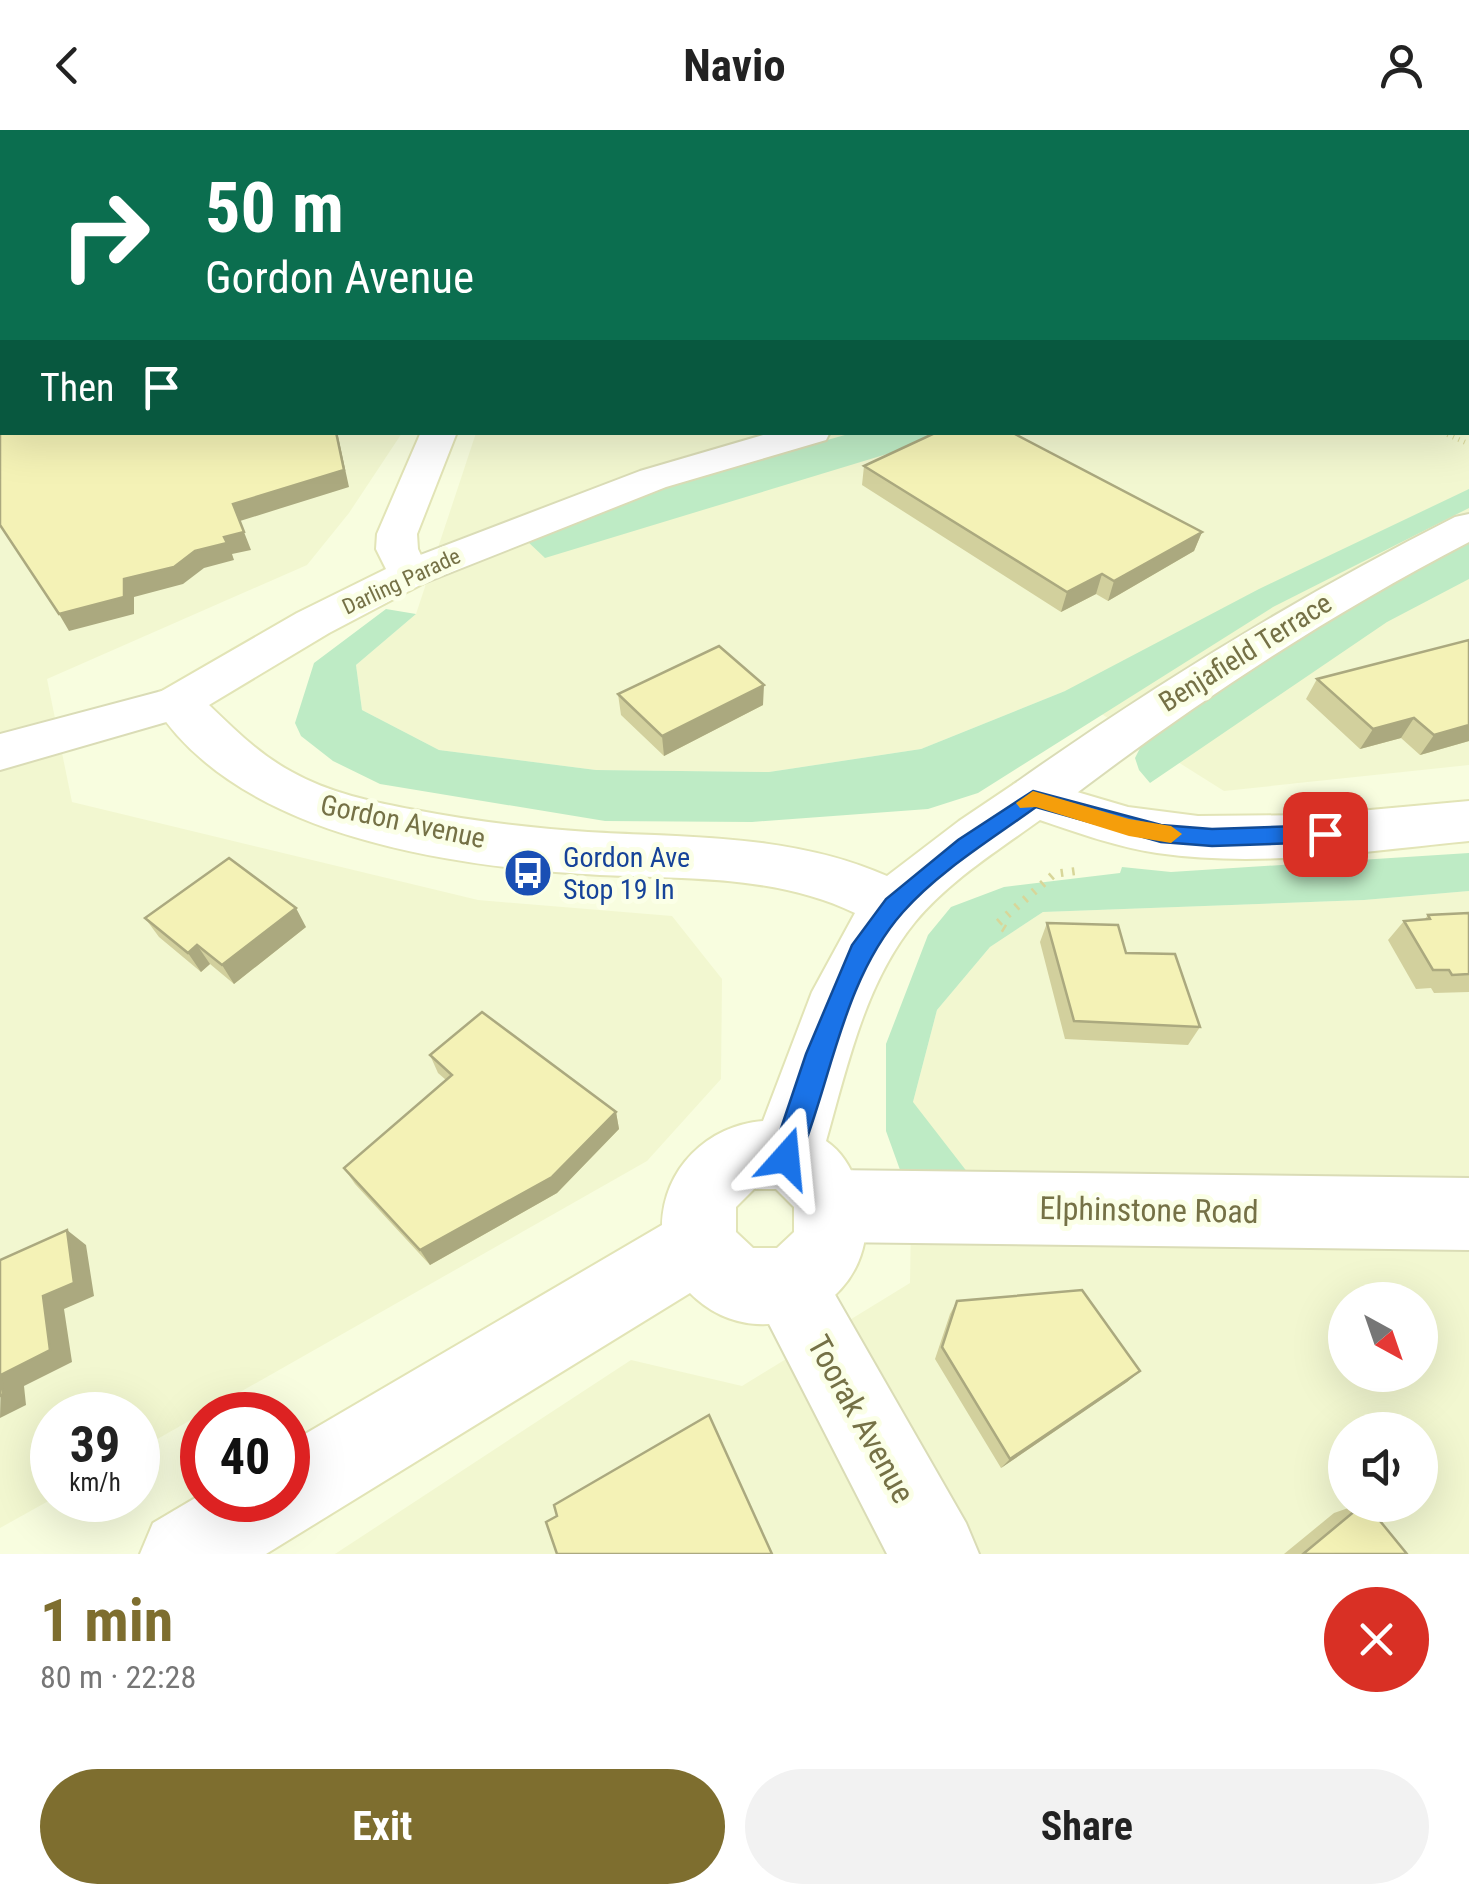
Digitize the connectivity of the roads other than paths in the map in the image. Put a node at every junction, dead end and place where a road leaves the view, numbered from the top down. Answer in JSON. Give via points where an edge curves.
{"nodes":[{"id":1,"x":438,"y":435,"type":"edge"},
{"id":2,"x":803,"y":435,"type":"edge"},
{"id":3,"x":1469,"y":526,"type":"edge"},
{"id":4,"x":409,"y":574,"type":"junction"},
{"id":5,"x":177,"y":704,"type":"junction"},
{"id":6,"x":0,"y":752,"type":"edge"},
{"id":7,"x":1033,"y":798,"type":"junction"},
{"id":8,"x":1469,"y":821,"type":"edge"},
{"id":9,"x":894,"y":905,"type":"junction"},
{"id":10,"x":808,"y":1182,"type":"junction"},
{"id":11,"x":1469,"y":1214,"type":"edge"},
{"id":12,"x":702,"y":1243,"type":"junction"},
{"id":13,"x":787,"y":1284,"type":"junction"},
{"id":14,"x":310,"y":1479,"type":"edge"},
{"id":15,"x":237,"y":1522,"type":"edge"},
{"id":16,"x":184,"y":1554,"type":"edge"},
{"id":17,"x":936,"y":1554,"type":"edge"}],
"edges":[{"from":1,"to":4,"type":"street","via":[[398,534]]},
{"from":2,"to":4,"type":"street","name":"Darling Parade","via":[[636,485]]},
{"from":3,"to":7,"type":"street","name":"Benjafield Terrace","via":[[1248,648]]},
{"from":4,"to":5,"type":"street","name":"Darling Parade","via":[[313,622]]},
{"from":5,"to":6,"type":"street","name":"Darling Parade"},
{"from":5,"to":9,"type":"street","name":"Gordon Avenue","via":[[287,794],[353,816],[584,853],[752,863],[825,876]]},
{"from":7,"to":8,"type":"street","via":[[1129,828],[1212,837]]},
{"from":7,"to":9,"type":"street"},
{"from":9,"to":10,"type":"street","via":[[861,953],[819,1054]]},
{"from":10,"to":11,"type":"street","name":"Elphinstone Road"},
{"from":10,"to":12,"type":"street","via":[[749,1156],[732,1162],[706,1188]]},
{"from":10,"to":13,"type":"street","via":[[832,1226],[818,1262]]},
{"from":12,"to":13,"type":"street","via":[[736,1281]]},
{"from":12,"to":14,"type":"street"},
{"from":13,"to":17,"type":"street","name":"Toorak Avenue"},
{"from":15,"to":16,"type":"street"}]}
